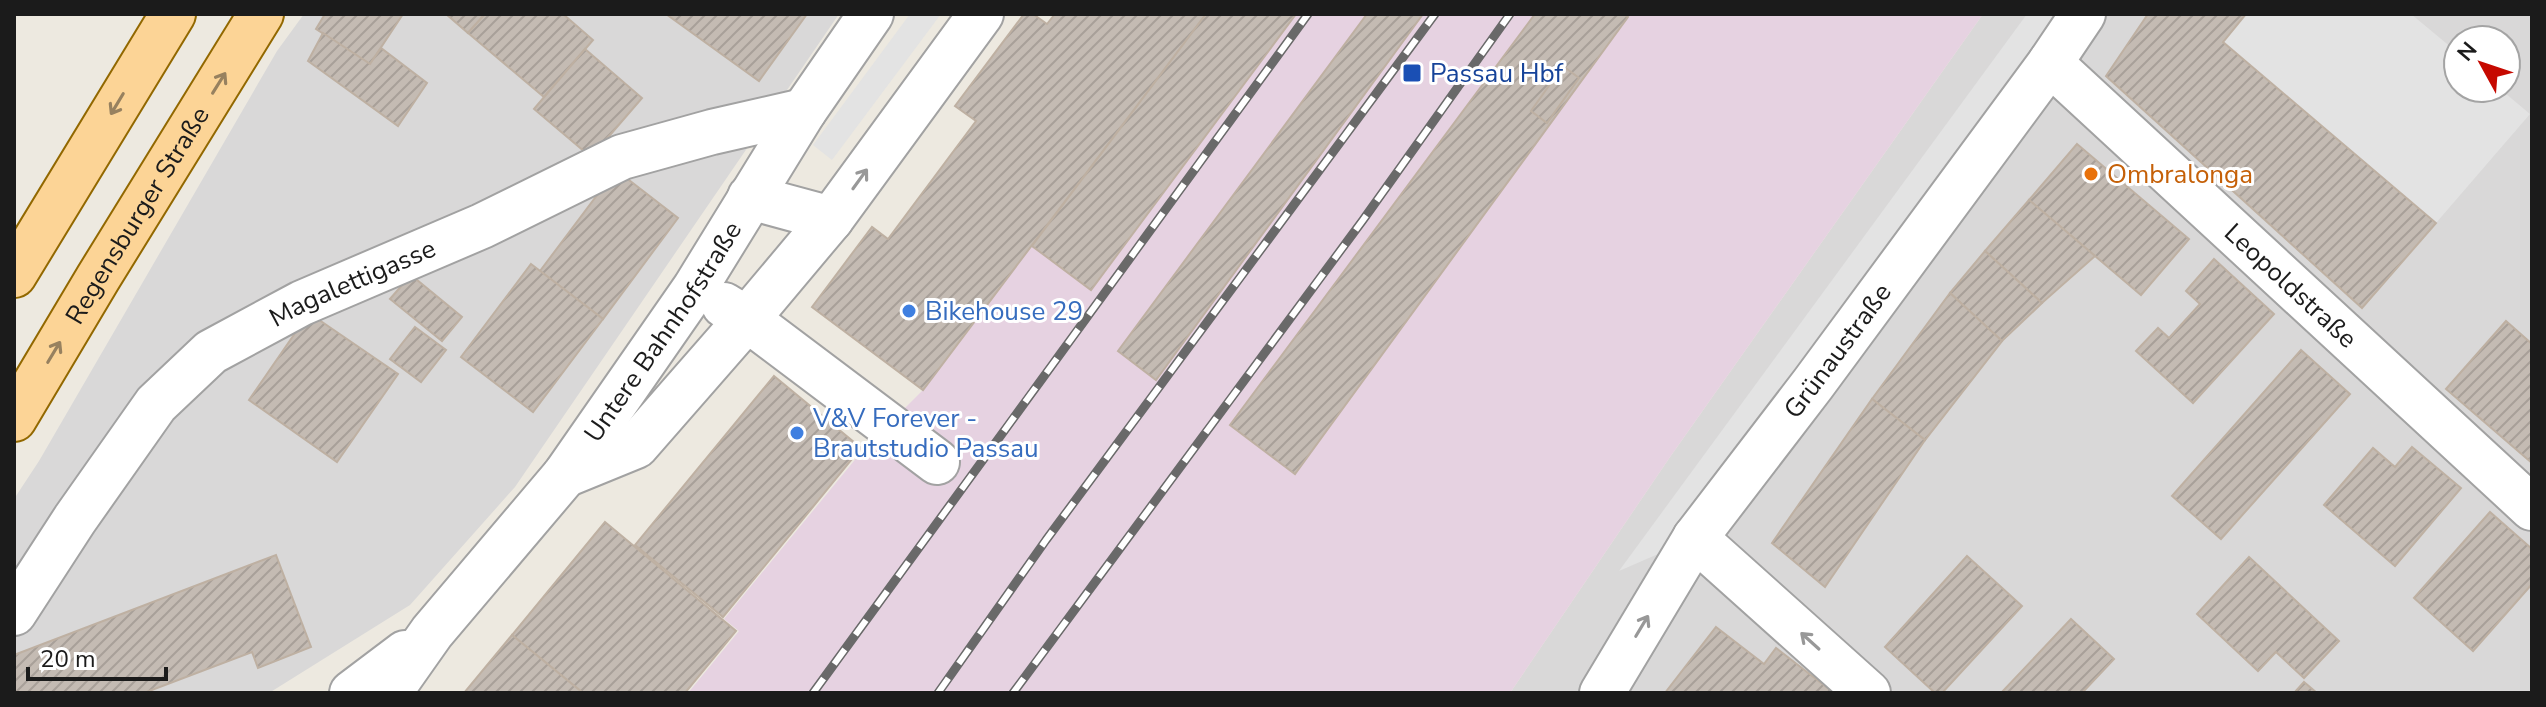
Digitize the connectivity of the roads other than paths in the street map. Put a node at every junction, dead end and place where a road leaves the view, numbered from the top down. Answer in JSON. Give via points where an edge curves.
{"nodes":[{"id":1,"x":173,"y":14,"type":"edge"},
{"id":2,"x":261,"y":14,"type":"edge"},
{"id":3,"x":871,"y":14,"type":"edge"},
{"id":4,"x":981,"y":14,"type":"edge"},
{"id":5,"x":2083,"y":14,"type":"edge"},
{"id":6,"x":2050,"y":63,"type":"junction"},
{"id":7,"x":804,"y":111,"type":"junction"},
{"id":8,"x":750,"y":197,"type":"junction"},
{"id":9,"x":831,"y":219,"type":"junction"},
{"id":10,"x":14,"y":275,"type":"edge"},
{"id":11,"x":695,"y":288,"type":"junction"},
{"id":12,"x":747,"y":319,"type":"junction"},
{"id":13,"x":14,"y":419,"type":"edge"},
{"id":14,"x":937,"y":462,"type":"dead end"},
{"id":15,"x":565,"y":475,"type":"junction"},
{"id":16,"x":2532,"y":508,"type":"edge"},
{"id":17,"x":1695,"y":538,"type":"junction"},
{"id":18,"x":14,"y":613,"type":"edge"},
{"id":19,"x":432,"y":632,"type":"junction"},
{"id":20,"x":352,"y":693,"type":"edge"},
{"id":21,"x":389,"y":693,"type":"edge"},
{"id":22,"x":1602,"y":693,"type":"edge"},
{"id":23,"x":1868,"y":693,"type":"edge"}],
"edges":[{"from":1,"to":10,"type":"main road","one_way":true},
{"from":13,"to":2,"type":"main road","name":"Regensburger Straße","one_way":true},
{"from":3,"to":7,"type":"street","name":"Untere Bahnhofstraße"},
{"from":9,"to":4,"type":"street","one_way":true},
{"from":5,"to":6,"type":"street","name":"Grünaustraße"},
{"from":6,"to":16,"type":"street","name":"Leopoldstraße"},
{"from":6,"to":17,"type":"street","name":"Grünaustraße"},
{"from":7,"to":8,"type":"street","name":"Untere Bahnhofstraße"},
{"from":7,"to":18,"type":"street","name":"Magalettigasse","via":[[622,157],[482,226],[302,303],[211,352],[156,404]]},
{"from":8,"to":9,"type":"street"},
{"from":8,"to":11,"type":"street","name":"Untere Bahnhofstraße"},
{"from":9,"to":12,"type":"street"},
{"from":11,"to":12,"type":"street"},
{"from":11,"to":15,"type":"street","name":"Untere Bahnhofstraße"},
{"from":12,"to":14,"type":"street"},
{"from":12,"to":15,"type":"street","via":[[636,446]]},
{"from":15,"to":19,"type":"street","name":"Untere Bahnhofstraße"},
{"from":22,"to":17,"type":"street","name":"Grünaustraße","one_way":true},
{"from":23,"to":17,"type":"street","one_way":true},
{"from":19,"to":20,"type":"street"},
{"from":19,"to":21,"type":"street"}]}
